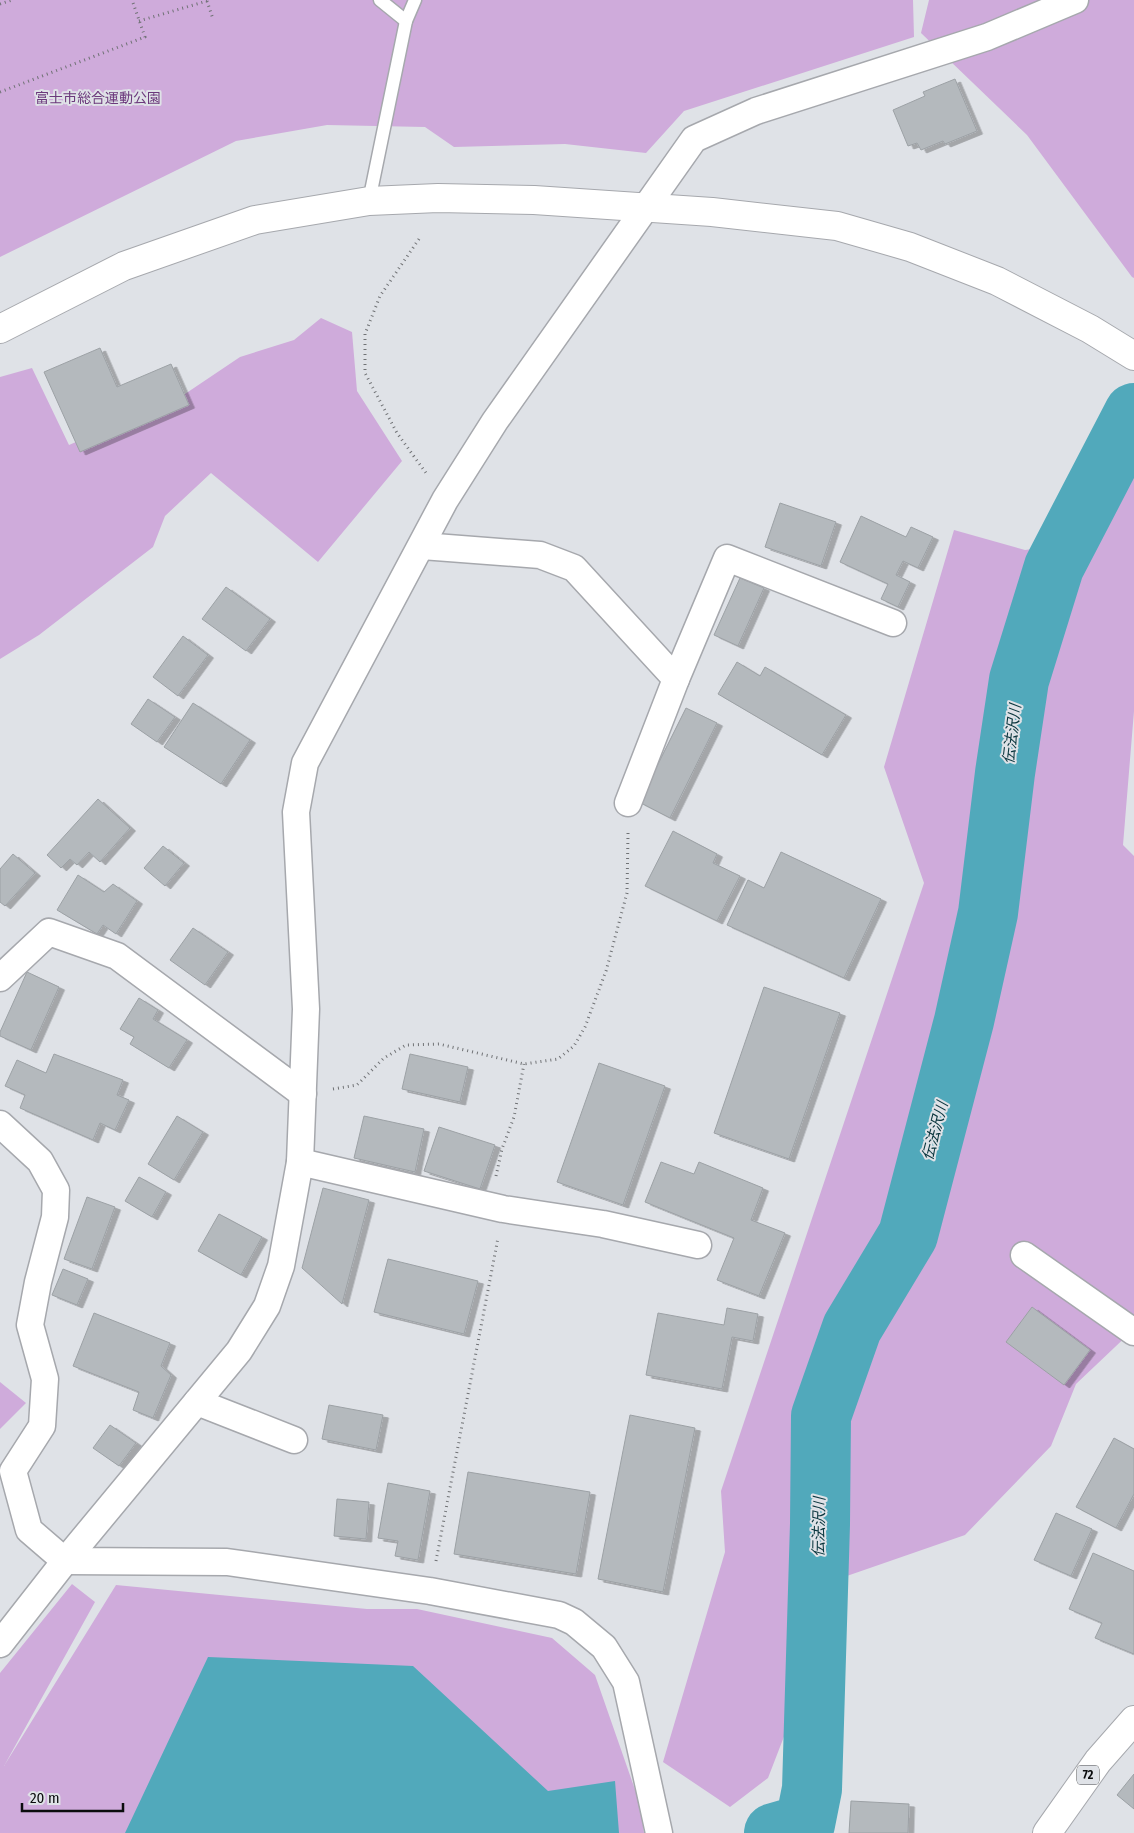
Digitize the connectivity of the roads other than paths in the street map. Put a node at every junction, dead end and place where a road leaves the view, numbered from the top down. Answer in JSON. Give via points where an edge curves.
{"nodes":[{"id":1,"x":380,"y":0,"type":"edge"},
{"id":2,"x":415,"y":0,"type":"edge"},
{"id":3,"x":1075,"y":0,"type":"edge"},
{"id":4,"x":406,"y":21,"type":"junction"},
{"id":5,"x":369,"y":201,"type":"junction"},
{"id":6,"x":646,"y":209,"type":"junction"},
{"id":7,"x":0,"y":329,"type":"edge"},
{"id":8,"x":1134,"y":356,"type":"edge"},
{"id":9,"x":422,"y":546,"type":"junction"},
{"id":10,"x":893,"y":623,"type":"dead end"},
{"id":11,"x":676,"y":680,"type":"junction"},
{"id":12,"x":628,"y":803,"type":"road end"},
{"id":13,"x":0,"y":978,"type":"edge"},
{"id":14,"x":303,"y":1094,"type":"junction"},
{"id":15,"x":0,"y":1124,"type":"edge"},
{"id":16,"x":300,"y":1162,"type":"junction"},
{"id":17,"x":698,"y":1245,"type":"dead end"},
{"id":18,"x":1024,"y":1255,"type":"dead end"},
{"id":19,"x":1134,"y":1332,"type":"edge"},
{"id":20,"x":197,"y":1402,"type":"junction"},
{"id":21,"x":294,"y":1440,"type":"dead end"},
{"id":22,"x":8,"y":1477,"type":"edge"},
{"id":23,"x":65,"y":1562,"type":"junction"},
{"id":24,"x":0,"y":1644,"type":"edge"},
{"id":25,"x":1134,"y":1720,"type":"edge"},
{"id":26,"x":659,"y":1833,"type":"edge"},
{"id":27,"x":1047,"y":1833,"type":"edge"}],
"edges":[{"from":1,"to":4,"type":"lane"},
{"from":2,"to":4,"type":"lane"},
{"from":3,"to":6,"type":"street","via":[[987,37],[756,111],[694,139]]},
{"from":4,"to":5,"type":"lane"},
{"from":5,"to":6,"type":"street","via":[[438,198],[534,200]]},
{"from":5,"to":7,"type":"street","via":[[255,220],[124,266]]},
{"from":6,"to":8,"type":"street","via":[[712,212],[837,226],[910,247],[997,281],[1090,329]]},
{"from":6,"to":9,"type":"street","via":[[494,421],[445,500]]},
{"from":9,"to":11,"type":"street","via":[[540,555],[574,568]]},
{"from":9,"to":14,"type":"street","via":[[305,763],[296,812],[306,1008]]},
{"from":10,"to":11,"type":"street","via":[[727,558]]},
{"from":11,"to":12,"type":"street"},
{"from":13,"to":14,"type":"street","via":[[49,932],[117,956]]},
{"from":14,"to":16,"type":"street"},
{"from":15,"to":22,"type":"street","via":[[40,1161],[56,1190],[55,1216],[30,1324],[45,1379],[42,1426]]},
{"from":16,"to":17,"type":"street","via":[[496,1208],[603,1224]]},
{"from":16,"to":20,"type":"street","via":[[280,1266],[267,1306],[239,1351]]},
{"from":18,"to":19,"type":"street"},
{"from":20,"to":21,"type":"street"},
{"from":20,"to":23,"type":"street"},
{"from":22,"to":23,"type":"street","via":[[29,1530]]},
{"from":23,"to":24,"type":"street"},
{"from":23,"to":26,"type":"street","via":[[227,1562],[430,1591],[559,1614],[604,1647],[626,1682]]},
{"from":25,"to":27,"type":"street","number":"72","via":[[1098,1761]]}]}
